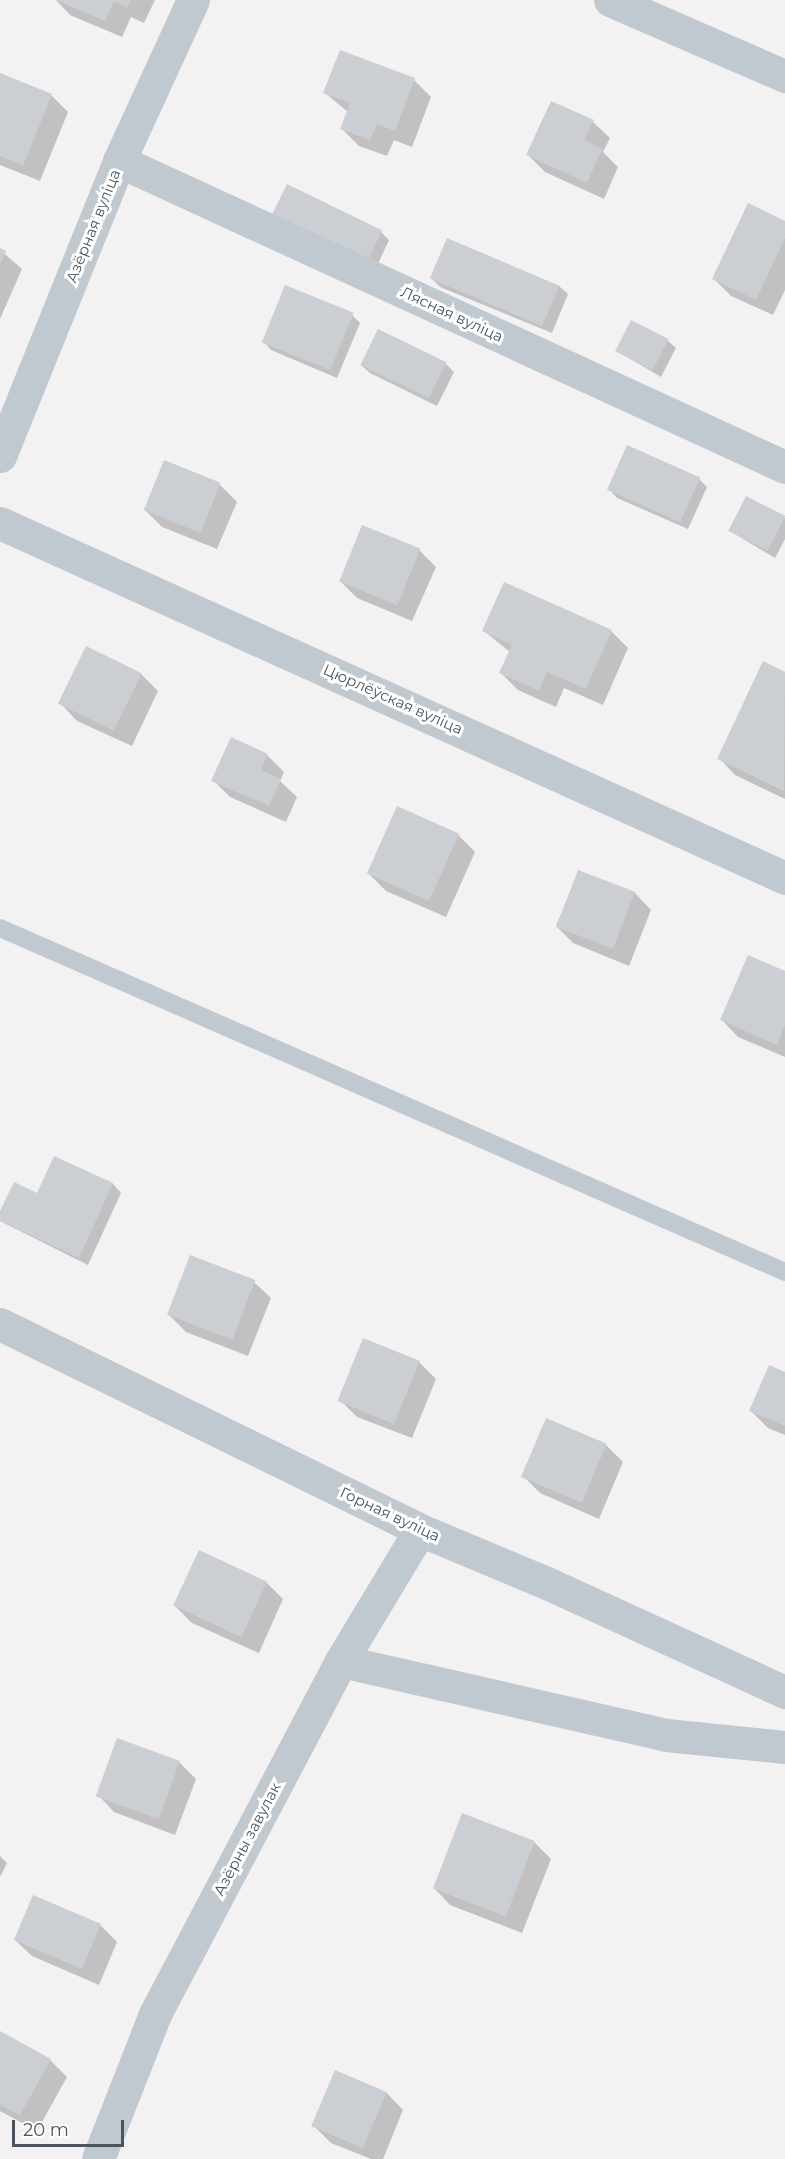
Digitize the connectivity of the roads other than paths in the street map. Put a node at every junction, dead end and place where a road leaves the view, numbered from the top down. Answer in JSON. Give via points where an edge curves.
{"nodes":[{"id":1,"x":193,"y":0,"type":"edge"},
{"id":2,"x":610,"y":0,"type":"edge"},
{"id":3,"x":785,"y":76,"type":"edge"},
{"id":4,"x":119,"y":160,"type":"junction"},
{"id":5,"x":0,"y":456,"type":"edge"},
{"id":6,"x":785,"y":467,"type":"edge"},
{"id":7,"x":0,"y":523,"type":"edge"},
{"id":8,"x":785,"y":878,"type":"edge"},
{"id":9,"x":0,"y":928,"type":"edge"},
{"id":10,"x":785,"y":1272,"type":"edge"},
{"id":11,"x":0,"y":1324,"type":"edge"},
{"id":12,"x":420,"y":1530,"type":"junction"},
{"id":13,"x":341,"y":1662,"type":"junction"},
{"id":14,"x":785,"y":1692,"type":"edge"},
{"id":15,"x":785,"y":1747,"type":"edge"},
{"id":16,"x":98,"y":2159,"type":"edge"}],
"edges":[{"from":1,"to":4,"type":"street","name":"Азёрная вуліца"},
{"from":2,"to":3,"type":"street"},
{"from":4,"to":5,"type":"street","name":"Азёрная вуліца"},
{"from":4,"to":6,"type":"street","name":"Лясная вуліца"},
{"from":7,"to":8,"type":"street","name":"Цюрлёўская вуліца"},
{"from":9,"to":10,"type":"lane"},
{"from":11,"to":12,"type":"street","name":"Горная вуліца"},
{"from":12,"to":13,"type":"street","name":"Азёрны завулак"},
{"from":12,"to":14,"type":"street","name":"Горная вуліца"},
{"from":13,"to":15,"type":"street","via":[[666,1735]]},
{"from":13,"to":16,"type":"street","name":"Азёрны завулак","via":[[154,2014]]}]}
